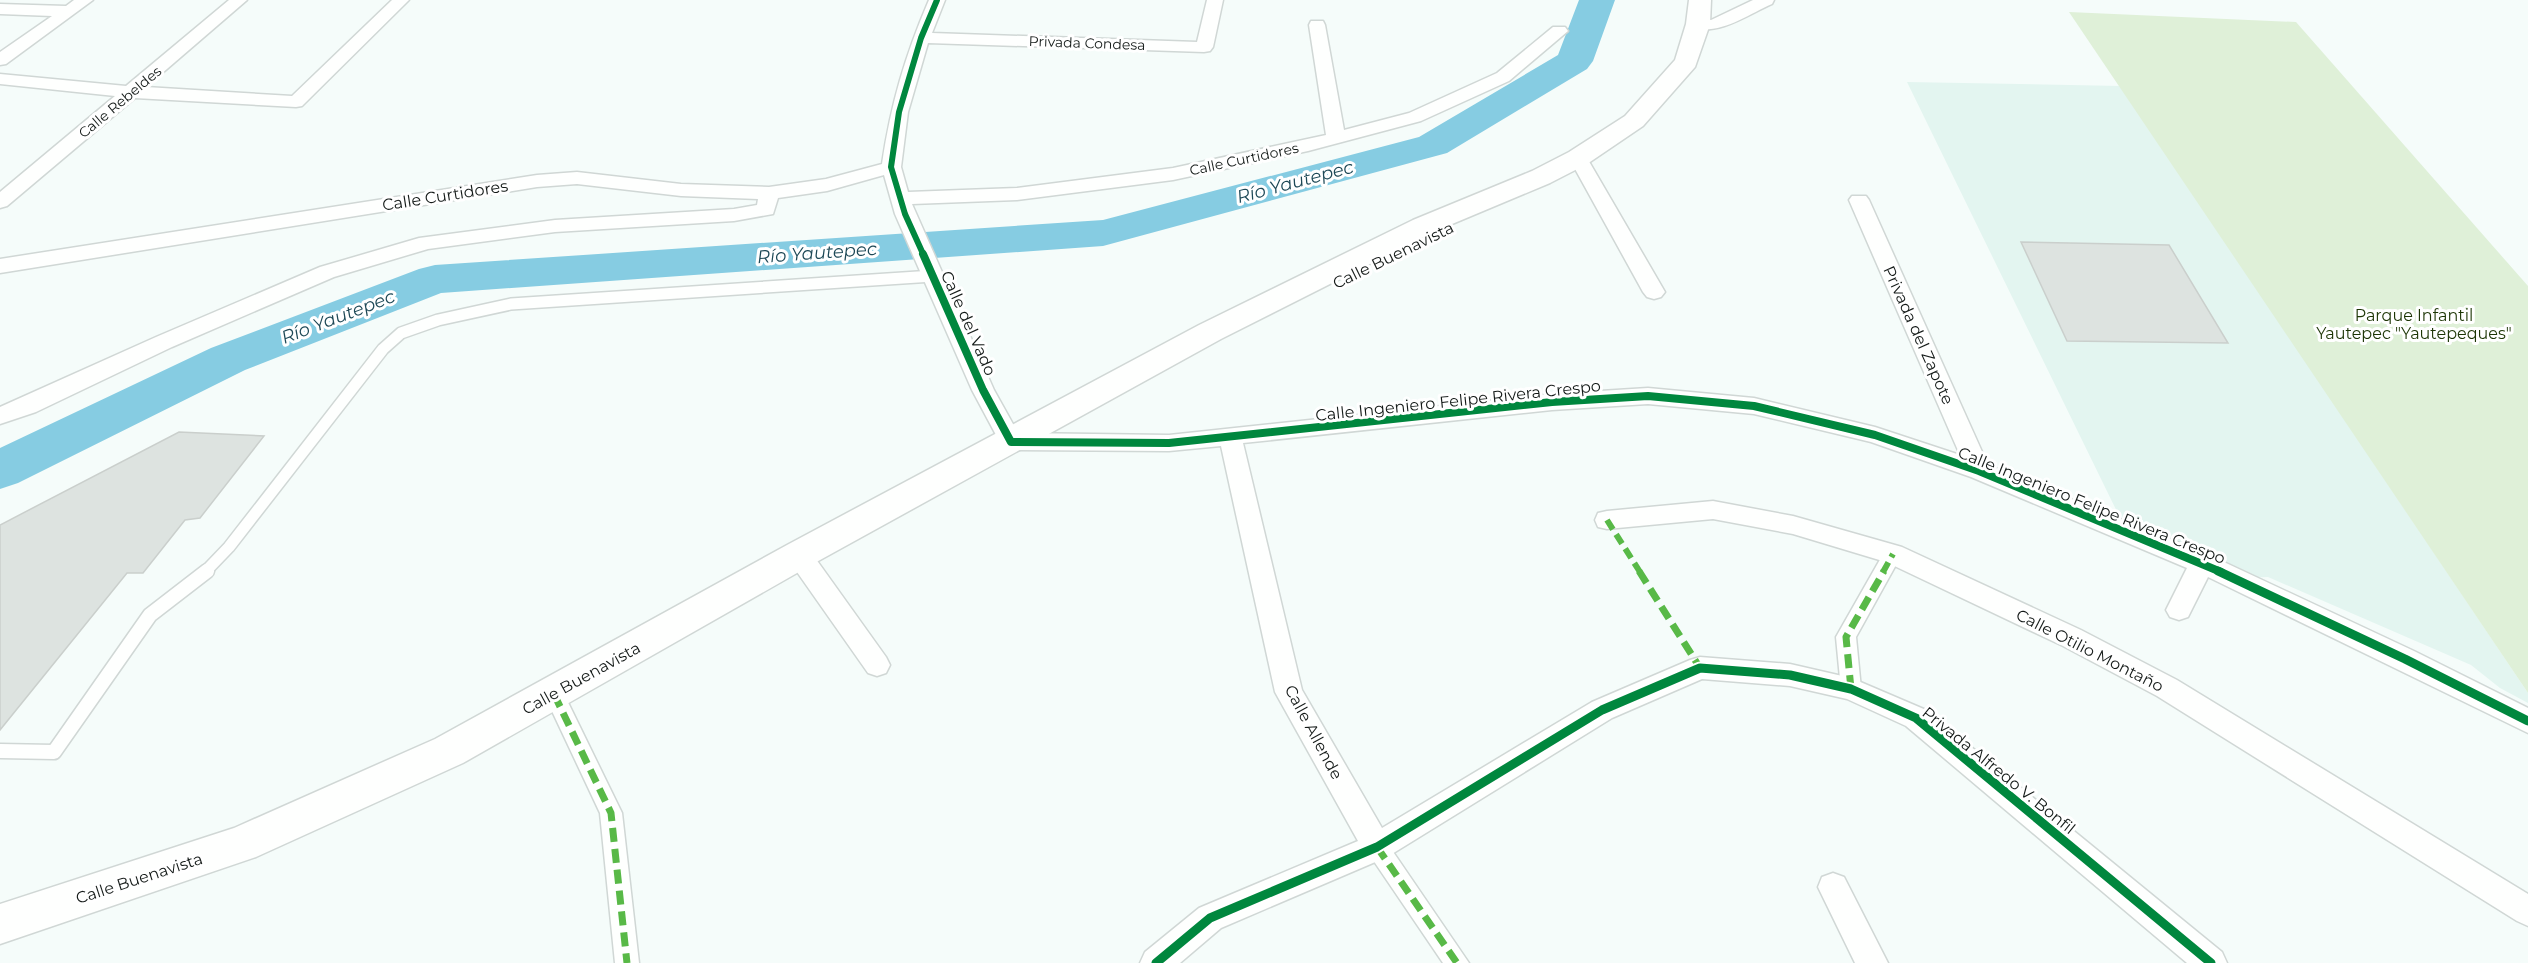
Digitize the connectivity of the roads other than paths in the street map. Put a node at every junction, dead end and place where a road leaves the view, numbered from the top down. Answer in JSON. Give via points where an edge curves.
{"nodes":[{"id":1,"x":85,"y":0,"type":"edge"},
{"id":2,"x":239,"y":0,"type":"edge"},
{"id":3,"x":401,"y":0,"type":"edge"},
{"id":4,"x":937,"y":0,"type":"edge"},
{"id":5,"x":1215,"y":0,"type":"edge"},
{"id":6,"x":1700,"y":0,"type":"edge"},
{"id":7,"x":1714,"y":0,"type":"edge"},
{"id":8,"x":1766,"y":0,"type":"edge"},
{"id":9,"x":0,"y":9,"type":"edge"},
{"id":10,"x":69,"y":10,"type":"junction"},
{"id":11,"x":1317,"y":25,"type":"dead end"},
{"id":12,"x":1706,"y":25,"type":"junction"},
{"id":13,"x":1559,"y":31,"type":"dead end"},
{"id":14,"x":921,"y":38,"type":"junction"},
{"id":15,"x":0,"y":60,"type":"edge"},
{"id":16,"x":0,"y":79,"type":"edge"},
{"id":17,"x":132,"y":92,"type":"junction"},
{"id":18,"x":1336,"y":137,"type":"junction"},
{"id":19,"x":1582,"y":163,"type":"junction"},
{"id":20,"x":891,"y":166,"type":"junction"},
{"id":21,"x":770,"y":193,"type":"junction"},
{"id":22,"x":1859,"y":200,"type":"dead end"},
{"id":23,"x":0,"y":202,"type":"edge"},
{"id":24,"x":903,"y":206,"type":"junction"},
{"id":25,"x":0,"y":266,"type":"edge"},
{"id":26,"x":929,"y":266,"type":"junction"},
{"id":27,"x":1654,"y":292,"type":"dead end"},
{"id":28,"x":0,"y":416,"type":"edge"},
{"id":29,"x":1230,"y":436,"type":"junction"},
{"id":30,"x":1011,"y":442,"type":"junction"},
{"id":31,"x":1979,"y":471,"type":"junction"},
{"id":32,"x":1607,"y":520,"type":"dead end"},
{"id":33,"x":1893,"y":554,"type":"junction"},
{"id":34,"x":799,"y":555,"type":"junction"},
{"id":35,"x":2202,"y":563,"type":"junction"},
{"id":36,"x":2180,"y":610,"type":"dead end"},
{"id":37,"x":877,"y":665,"type":"dead end"},
{"id":38,"x":1851,"y":689,"type":"junction"},
{"id":39,"x":554,"y":694,"type":"junction"},
{"id":40,"x":2528,"y":721,"type":"edge"},
{"id":41,"x":0,"y":751,"type":"edge"},
{"id":42,"x":1377,"y":847,"type":"junction"},
{"id":43,"x":1833,"y":887,"type":"dead end"},
{"id":44,"x":2528,"y":911,"type":"edge"},
{"id":45,"x":0,"y":924,"type":"edge"},
{"id":46,"x":627,"y":963,"type":"edge"},
{"id":47,"x":1156,"y":963,"type":"edge"},
{"id":48,"x":1456,"y":963,"type":"edge"},
{"id":49,"x":1872,"y":963,"type":"edge"},
{"id":50,"x":2211,"y":963,"type":"edge"}],
"edges":[{"from":1,"to":10,"type":"street"},
{"from":2,"to":17,"type":"street","name":"Calle Rebeldes"},
{"from":3,"to":17,"type":"street","via":[[296,102]]},
{"from":4,"to":14,"type":"street"},
{"from":5,"to":14,"type":"street","name":"Privada Condesa","via":[[1204,47]]},
{"from":6,"to":12,"type":"main road"},
{"from":7,"to":12,"type":"main road"},
{"from":8,"to":12,"type":"street"},
{"from":9,"to":10,"type":"street"},
{"from":10,"to":15,"type":"street"},
{"from":11,"to":18,"type":"street"},
{"from":12,"to":19,"type":"main road","name":"Calle Buenavista","via":[[1700,62],[1671,105]]},
{"from":13,"to":18,"type":"street","name":"Calle Curtidores","via":[[1503,77],[1414,117]]},
{"from":14,"to":20,"type":"street","via":[[899,112]]},
{"from":16,"to":17,"type":"street"},
{"from":17,"to":23,"type":"street","name":"Calle Rebeldes"},
{"from":18,"to":24,"type":"street","name":"Calle Curtidores","via":[[1173,174]]},
{"from":19,"to":27,"type":"street"},
{"from":19,"to":30,"type":"main road","name":"Calle Buenavista","via":[[1220,341],[1136,373]]},
{"from":20,"to":21,"type":"street","name":"Calle Curtidores","via":[[827,185]]},
{"from":20,"to":24,"type":"street","name":"Calle del Vado"},
{"from":21,"to":25,"type":"street","name":"Calle Curtidores","via":[[681,190],[577,178],[537,181]]},
{"from":21,"to":28,"type":"street","via":[[766,210],[734,215],[555,226],[426,243],[327,272]]},
{"from":22,"to":31,"type":"street","name":"Privada del Zapote"},
{"from":24,"to":26,"type":"street","name":"Calle del Vado"},
{"from":26,"to":30,"type":"street","name":"Calle del Vado","via":[[983,390]]},
{"from":26,"to":41,"type":"lane","via":[[511,304],[400,333],[383,349],[212,567],[150,615],[54,752]]},
{"from":29,"to":30,"type":"street","name":"Calle Ingeniero Felipe Rivera Crespo","via":[[1169,443]]},
{"from":29,"to":31,"type":"street","name":"Calle Ingeniero Felipe Rivera Crespo","via":[[1552,402],[1648,396],[1754,406],[1875,435]]},
{"from":29,"to":42,"type":"street","name":"Calle Allende","via":[[1289,692]]},
{"from":30,"to":34,"type":"main road","name":"Calle Buenavista"},
{"from":31,"to":35,"type":"street","name":"Calle Ingeniero Felipe Rivera Crespo"},
{"from":32,"to":33,"type":"street","name":"Calle Otilio Montaño","via":[[1713,510],[1793,525]]},
{"from":33,"to":38,"type":"street","via":[[1846,637]]},
{"from":33,"to":44,"type":"street","name":"Calle Otilio Montaño","via":[[2072,638],[2167,688]]},
{"from":34,"to":37,"type":"street"},
{"from":34,"to":39,"type":"main road","name":"Calle Buenavista"},
{"from":35,"to":36,"type":"street"},
{"from":35,"to":40,"type":"street","name":"Calle Ingeniero Felipe Rivera Crespo"},
{"from":38,"to":42,"type":"street","name":"Privada Alfredo V. Bonfil","via":[[1790,675],[1700,668],[1602,710]]},
{"from":38,"to":50,"type":"street","name":"Privada Alfredo V. Bonfil","via":[[1916,718]]},
{"from":39,"to":45,"type":"main road","name":"Calle Buenavista","via":[[449,751],[242,844]]},
{"from":39,"to":46,"type":"street","via":[[611,813]]},
{"from":42,"to":47,"type":"street","via":[[1210,918]]},
{"from":42,"to":48,"type":"street","name":"Calle Allende"},
{"from":43,"to":49,"type":"street"}]}
